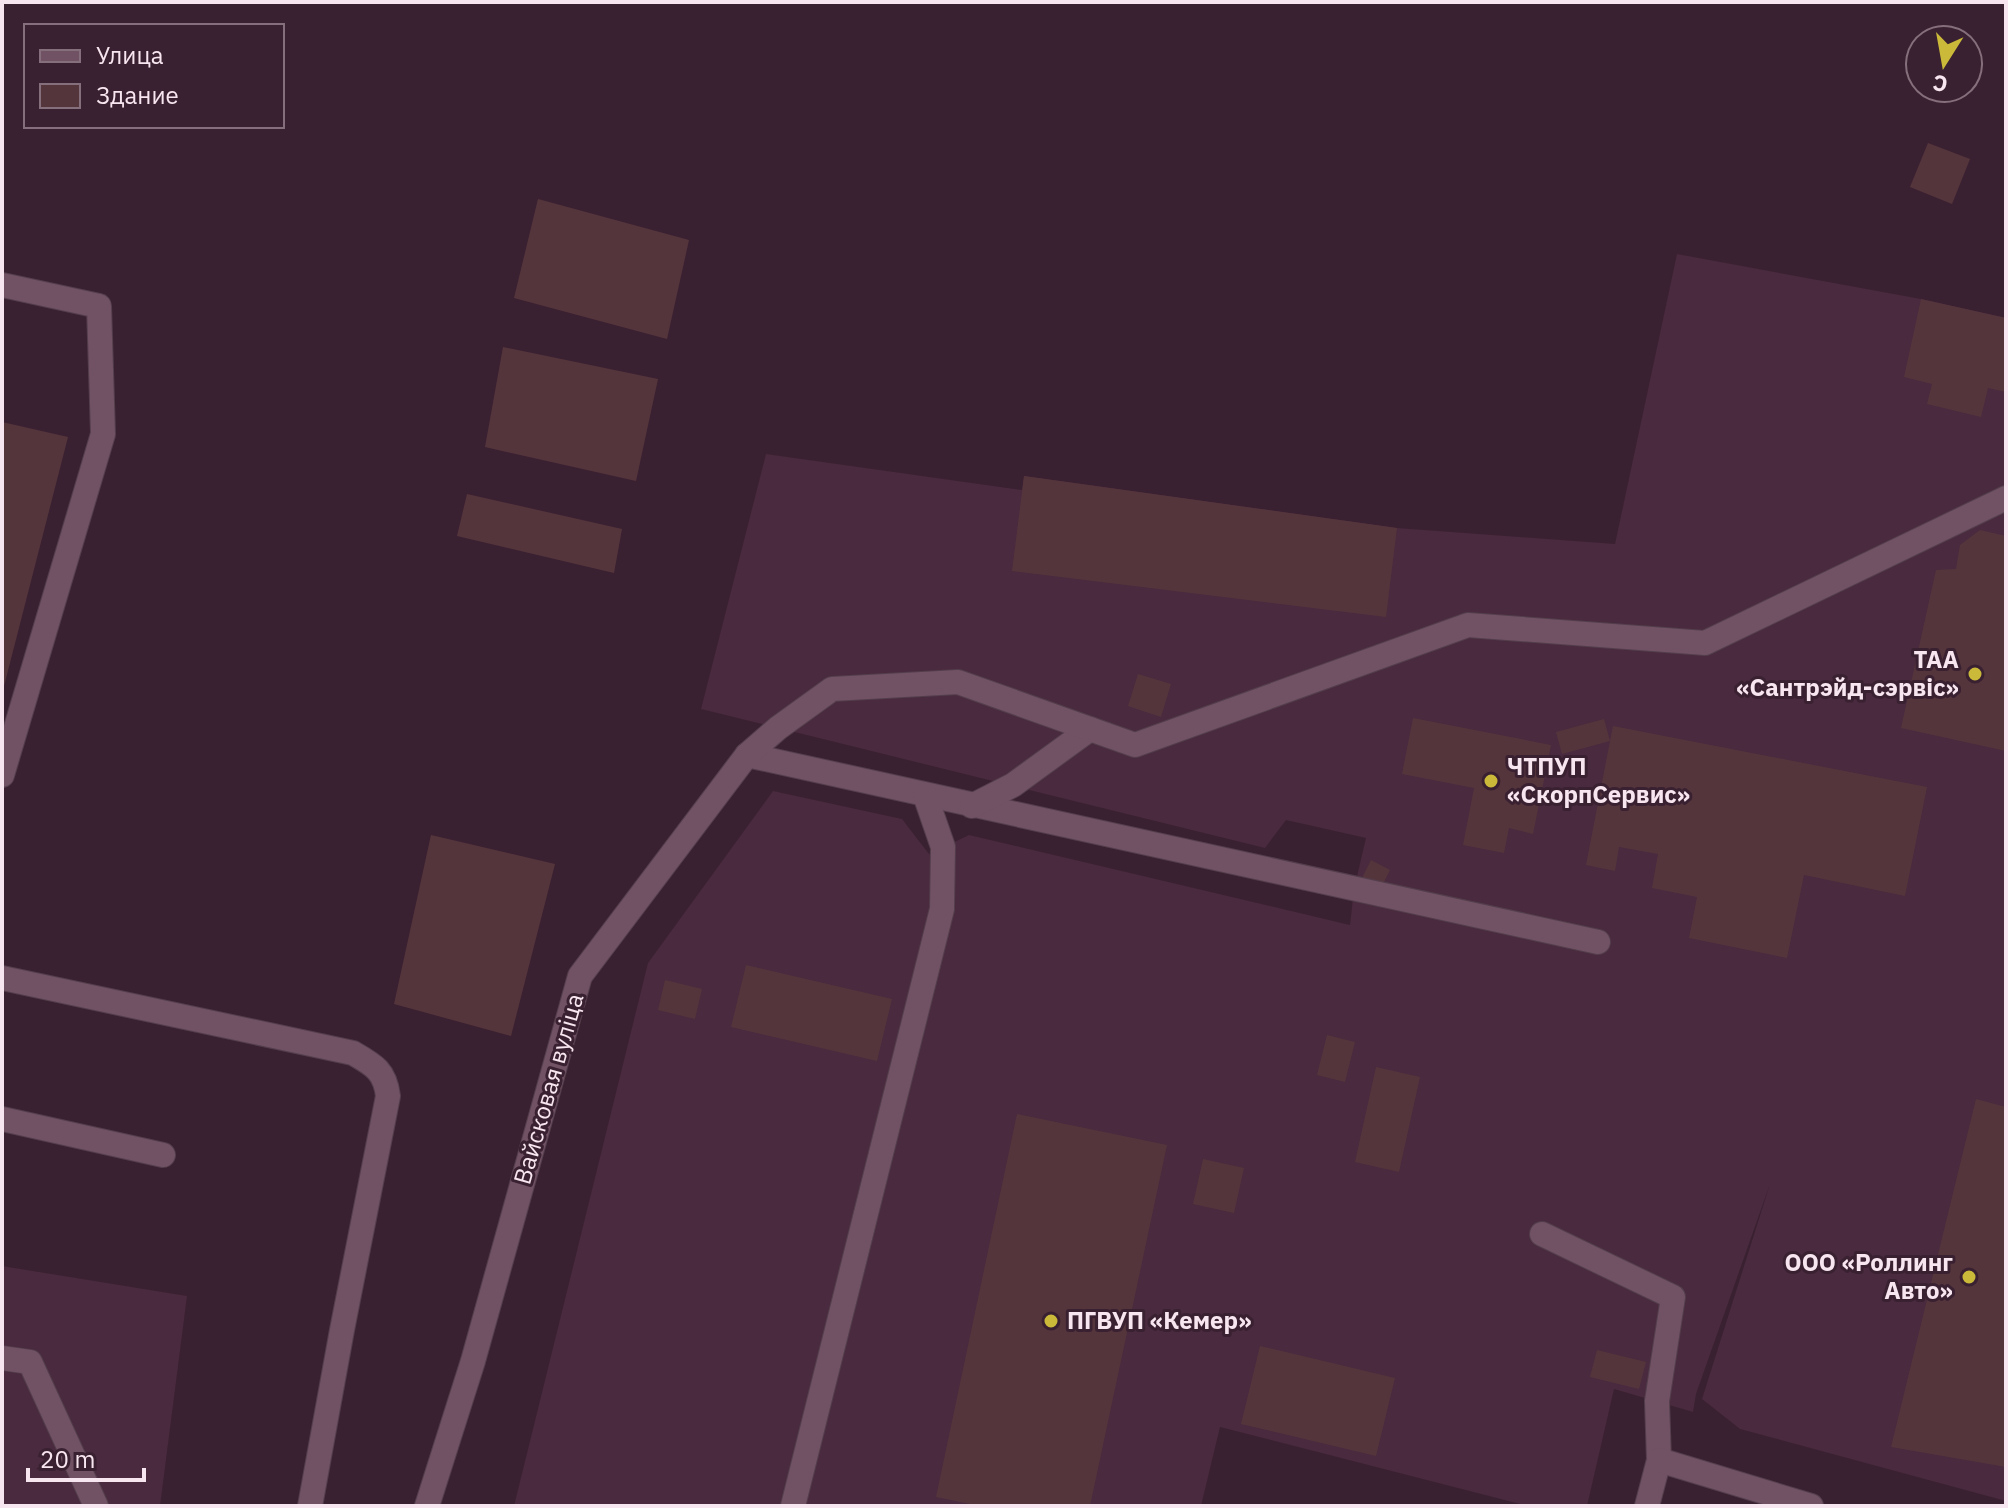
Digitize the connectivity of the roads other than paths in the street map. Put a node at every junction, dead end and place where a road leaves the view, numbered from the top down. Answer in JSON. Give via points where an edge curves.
{"nodes":[{"id":1,"x":2,"y":285,"type":"edge"},
{"id":2,"x":2006,"y":498,"type":"edge"},
{"id":3,"x":1090,"y":729,"type":"junction"},
{"id":4,"x":747,"y":755,"type":"junction"},
{"id":5,"x":2,"y":775,"type":"edge"},
{"id":6,"x":925,"y":795,"type":"junction"},
{"id":7,"x":972,"y":806,"type":"junction"},
{"id":8,"x":1598,"y":942,"type":"dead end"},
{"id":9,"x":2,"y":978,"type":"edge"},
{"id":10,"x":2,"y":1119,"type":"edge"},
{"id":11,"x":163,"y":1155,"type":"dead end"},
{"id":12,"x":1542,"y":1234,"type":"dead end"},
{"id":13,"x":2,"y":1358,"type":"edge"},
{"id":14,"x":1659,"y":1460,"type":"junction"},
{"id":15,"x":96,"y":1506,"type":"edge"},
{"id":16,"x":310,"y":1506,"type":"edge"},
{"id":17,"x":427,"y":1506,"type":"edge"},
{"id":18,"x":793,"y":1506,"type":"edge"},
{"id":19,"x":1647,"y":1506,"type":"edge"},
{"id":20,"x":1811,"y":1506,"type":"edge"}],
"edges":[{"from":1,"to":5,"type":"street","via":[[99,306],[103,434]]},
{"from":2,"to":3,"type":"street","name":"Вайсковая вуліца","via":[[1705,643],[1468,625],[1135,745]]},
{"from":3,"to":4,"type":"street","name":"Вайсковая вуліца","via":[[958,682],[832,689]]},
{"from":3,"to":7,"type":"street","via":[[1013,785]]},
{"from":4,"to":6,"type":"street"},
{"from":4,"to":17,"type":"street","name":"Вайсковая вуліца","via":[[580,976]]},
{"from":6,"to":7,"type":"street"},
{"from":6,"to":18,"type":"street","via":[[943,847],[942,909]]},
{"from":7,"to":8,"type":"street"},
{"from":9,"to":16,"type":"street","via":[[353,1053],[374,1065],[387,1082]]},
{"from":10,"to":11,"type":"street"},
{"from":12,"to":14,"type":"street","via":[[1673,1297],[1657,1401]]},
{"from":13,"to":15,"type":"street","via":[[30,1362]]},
{"from":14,"to":19,"type":"street"},
{"from":14,"to":20,"type":"street"}]}
